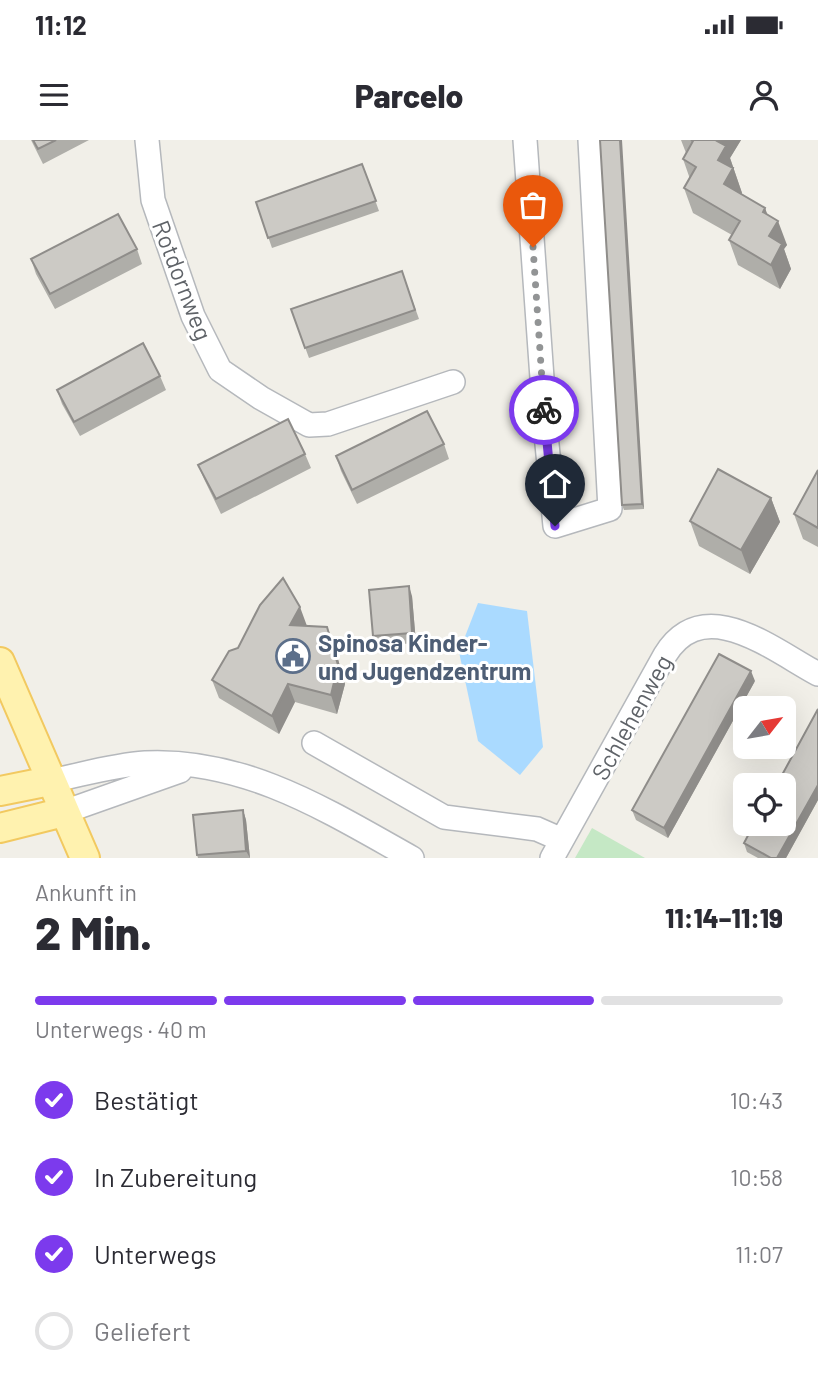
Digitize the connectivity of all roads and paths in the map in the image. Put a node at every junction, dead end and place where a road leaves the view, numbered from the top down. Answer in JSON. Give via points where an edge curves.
{"nodes":[{"id":1,"x":147,"y":140,"type":"edge"},
{"id":2,"x":525,"y":140,"type":"edge"},
{"id":3,"x":590,"y":140,"type":"edge"},
{"id":4,"x":453,"y":383,"type":"dead end"},
{"id":5,"x":0,"y":662,"type":"edge"},
{"id":6,"x":818,"y":674,"type":"edge"},
{"id":7,"x":314,"y":743,"type":"dead end"},
{"id":8,"x":225,"y":771,"type":"junction"},
{"id":9,"x":50,"y":780,"type":"junction"},
{"id":10,"x":0,"y":791,"type":"edge"},
{"id":11,"x":64,"y":812,"type":"junction"},
{"id":12,"x":0,"y":828,"type":"edge"},
{"id":13,"x":557,"y":849,"type":"edge"},
{"id":14,"x":85,"y":858,"type":"edge"},
{"id":15,"x":412,"y":858,"type":"edge"}],
"edges":[{"from":1,"to":4,"type":"street","name":"Rotdornweg","via":[[153,200],[193,316],[220,370],[309,425],[328,424]]},
{"from":2,"to":3,"type":"street","via":[[555,526],[611,509]]},
{"from":5,"to":9,"type":"main road"},
{"from":6,"to":13,"type":"street","name":"Schlehenweg","via":[[726,626],[702,627],[680,637],[665,655]]},
{"from":7,"to":13,"type":"street","via":[[444,817],[537,829]]},
{"from":8,"to":9,"type":"street","via":[[143,763]]},
{"from":8,"to":11,"type":"street","via":[[166,774]]},
{"from":8,"to":15,"type":"street","via":[[285,789]]},
{"from":9,"to":10,"type":"main road"},
{"from":9,"to":11,"type":"main road"},
{"from":11,"to":12,"type":"main road"},
{"from":11,"to":14,"type":"main road"}]}
